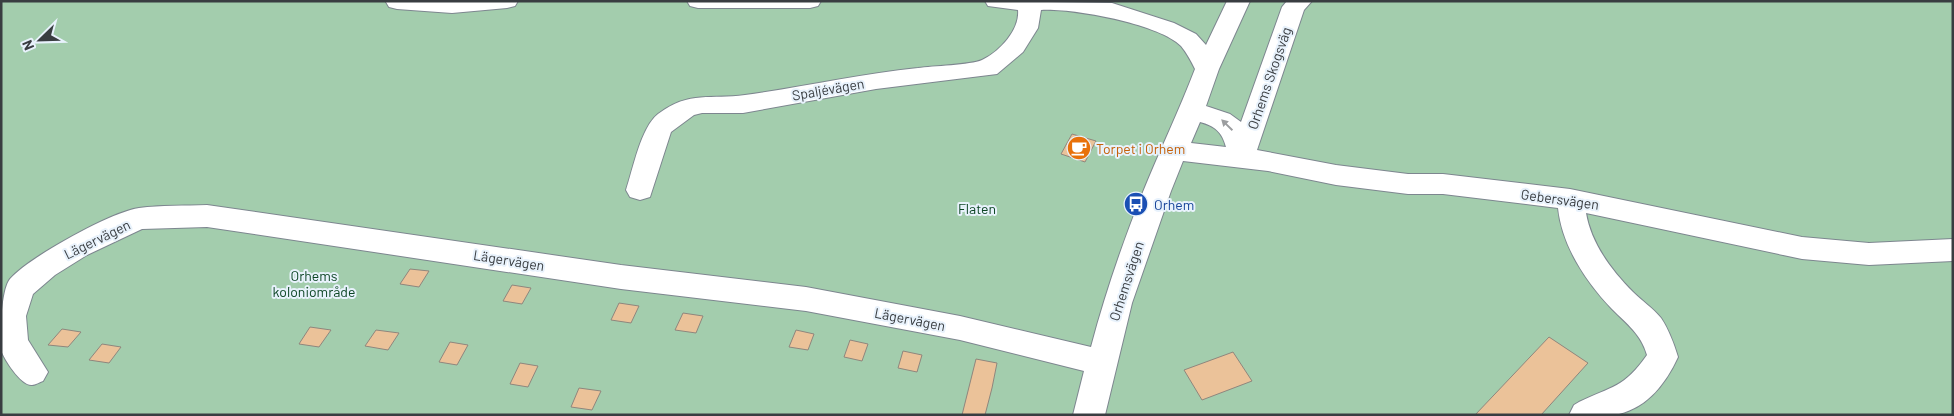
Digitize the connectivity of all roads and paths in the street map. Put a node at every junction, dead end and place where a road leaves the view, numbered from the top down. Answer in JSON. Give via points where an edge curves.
{"nodes":[{"id":1,"x":507,"y":1,"type":"edge"},
{"id":2,"x":698,"y":1,"type":"edge"},
{"id":3,"x":810,"y":1,"type":"edge"},
{"id":4,"x":996,"y":1,"type":"edge"},
{"id":5,"x":1239,"y":1,"type":"edge"},
{"id":6,"x":1301,"y":1,"type":"edge"},
{"id":7,"x":397,"y":2,"type":"edge"},
{"id":8,"x":1029,"y":4,"type":"junction"},
{"id":9,"x":1207,"y":69,"type":"junction"},
{"id":10,"x":1192,"y":111,"type":"junction"},
{"id":11,"x":1174,"y":151,"type":"junction"},
{"id":12,"x":1242,"y":157,"type":"junction"},
{"id":13,"x":640,"y":190,"type":"dead end"},
{"id":14,"x":1570,"y":199,"type":"junction"},
{"id":15,"x":1953,"y":250,"type":"edge"},
{"id":16,"x":1103,"y":363,"type":"junction"},
{"id":17,"x":32,"y":372,"type":"dead end"},
{"id":18,"x":1608,"y":411,"type":"edge"},
{"id":19,"x":1089,"y":415,"type":"edge"}],
"edges":[{"from":1,"to":7,"type":"street","via":[[468,7],[428,7]]},
{"from":2,"to":3,"type":"street"},
{"from":4,"to":8,"type":"street"},
{"from":5,"to":9,"type":"street","name":"Orhemsvägen"},
{"from":6,"to":12,"type":"street","name":"Orhems Skogsväg","via":[[1294,7]]},
{"from":8,"to":9,"type":"street","via":[[1062,2],[1112,10],[1166,28],[1188,39]]},
{"from":8,"to":13,"type":"street","name":"Spaljévägen","via":[[1026,28],[1015,46],[988,68],[876,81],[743,104],[701,104],[685,109],[666,121],[659,130]]},
{"from":9,"to":10,"type":"street","name":"Orhemsvägen"},
{"from":10,"to":11,"type":"street","name":"Orhemsvägen"},
{"from":12,"to":10,"type":"street","one_way":true,"via":[[1238,136],[1220,118]]},
{"from":11,"to":12,"type":"street"},
{"from":11,"to":16,"type":"street","name":"Orhemsvägen","via":[[1117,303]]},
{"from":12,"to":14,"type":"street","name":"Gebersvägen","via":[[1336,175]]},
{"from":14,"to":15,"type":"street","name":"Gebersvägen","via":[[1802,248],[1869,254]]},
{"from":14,"to":18,"type":"street","via":[[1576,229],[1597,270],[1614,292],[1652,329],[1659,339],[1663,358],[1641,387]]},
{"from":16,"to":17,"type":"street","name":"Lägervägen","via":[[960,328],[806,299],[621,277],[206,216],[138,219],[45,266],[20,288],[11,316],[13,342]]},
{"from":16,"to":19,"type":"street","name":"Orhemsvägen"}]}
